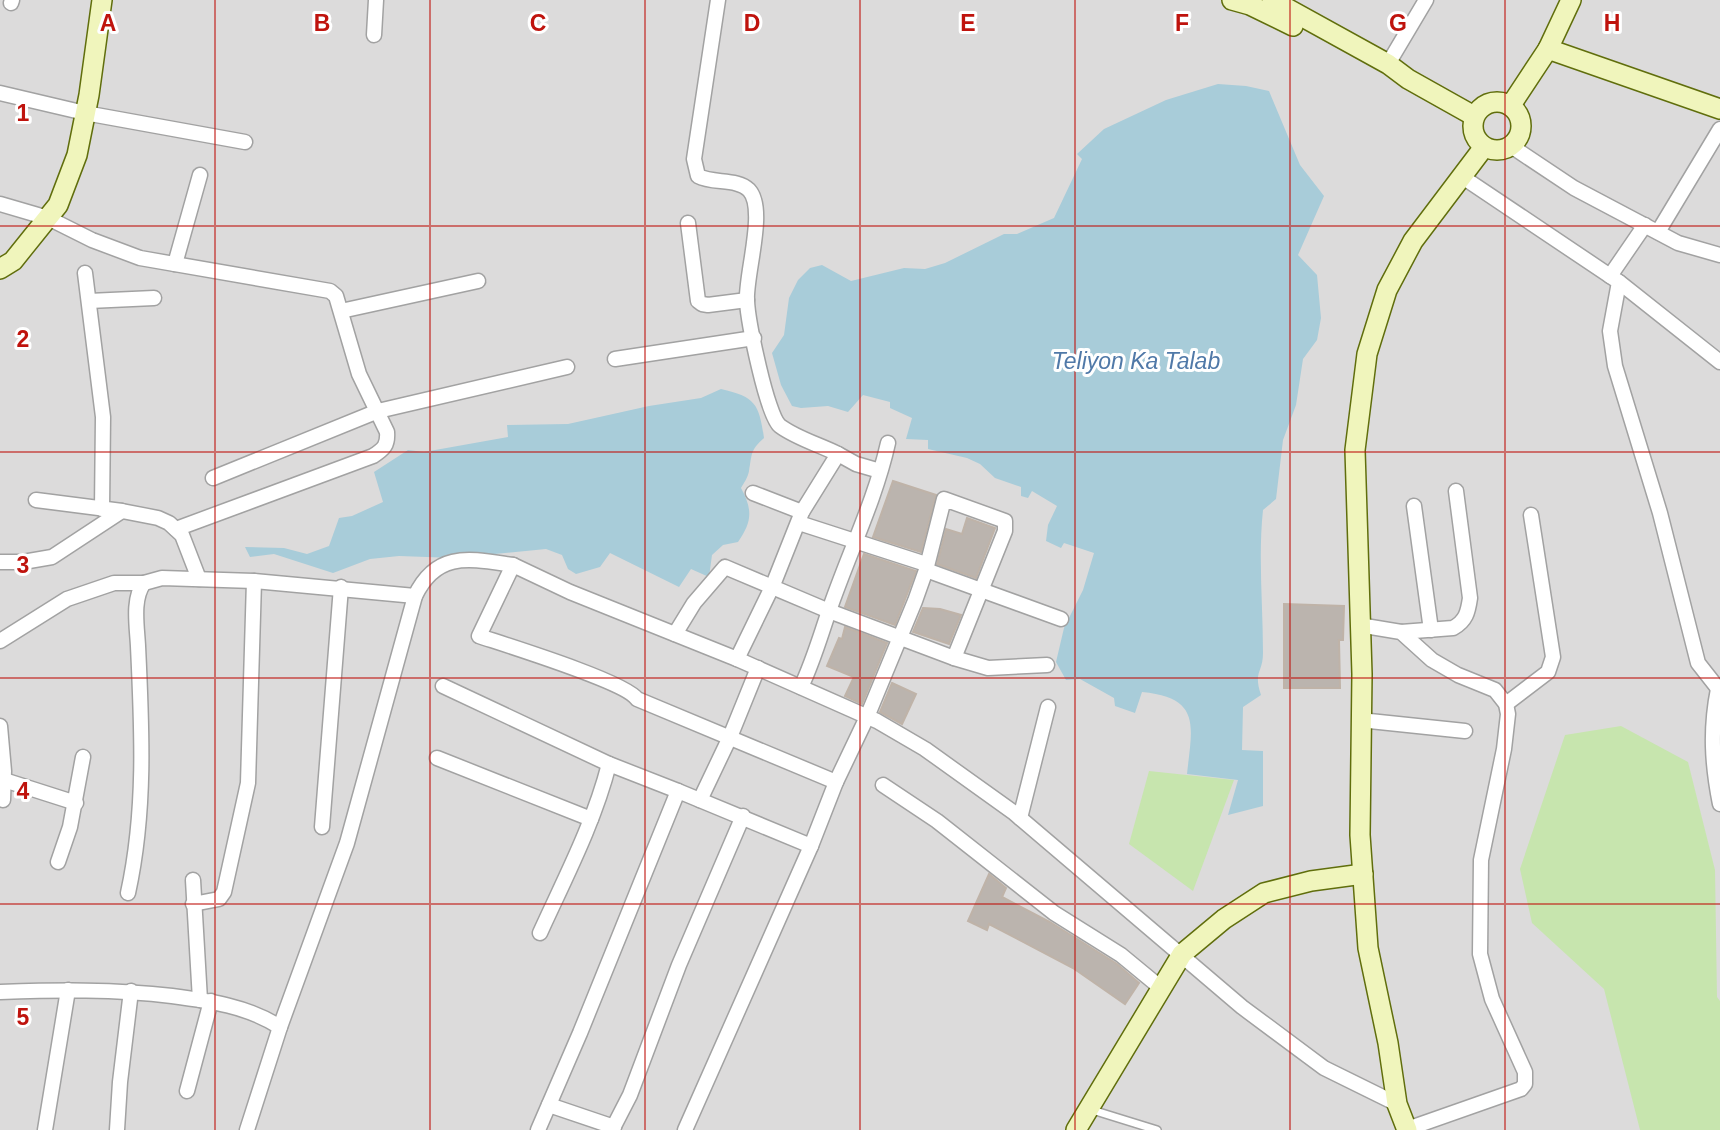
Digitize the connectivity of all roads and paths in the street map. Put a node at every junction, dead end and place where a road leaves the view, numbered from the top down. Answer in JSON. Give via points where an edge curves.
{"nodes":[{"id":1,"x":102,"y":0,"type":"edge"},
{"id":2,"x":376,"y":0,"type":"edge"},
{"id":3,"x":718,"y":0,"type":"edge"},
{"id":4,"x":1233,"y":0,"type":"edge"},
{"id":5,"x":1272,"y":0,"type":"edge"},
{"id":6,"x":1426,"y":0,"type":"edge"},
{"id":7,"x":1571,"y":0,"type":"edge"},
{"id":8,"x":374,"y":35,"type":"dead end"},
{"id":9,"x":1548,"y":49,"type":"junction"},
{"id":10,"x":1388,"y":64,"type":"junction"},
{"id":11,"x":1408,"y":79,"type":"junction"},
{"id":12,"x":0,"y":93,"type":"edge"},
{"id":13,"x":1511,"y":105,"type":"junction"},
{"id":14,"x":1720,"y":109,"type":"edge"},
{"id":15,"x":85,"y":113,"type":"junction"},
{"id":16,"x":1474,"y":116,"type":"junction"},
{"id":17,"x":1720,"y":129,"type":"edge"},
{"id":18,"x":245,"y":142,"type":"dead end"},
{"id":19,"x":1511,"y":146,"type":"junction"},
{"id":20,"x":1484,"y":147,"type":"junction"},
{"id":21,"x":200,"y":175,"type":"dead end"},
{"id":22,"x":1461,"y":176,"type":"junction"},
{"id":23,"x":0,"y":204,"type":"edge"},
{"id":24,"x":48,"y":218,"type":"junction"},
{"id":25,"x":688,"y":223,"type":"dead end"},
{"id":26,"x":1651,"y":229,"type":"junction"},
{"id":27,"x":1720,"y":255,"type":"edge"},
{"id":28,"x":175,"y":264,"type":"junction"},
{"id":29,"x":0,"y":269,"type":"edge"},
{"id":30,"x":85,"y":273,"type":"dead end"},
{"id":31,"x":1615,"y":279,"type":"junction"},
{"id":32,"x":478,"y":281,"type":"dead end"},
{"id":33,"x":155,"y":298,"type":"dead end"},
{"id":34,"x":747,"y":300,"type":"junction"},
{"id":35,"x":89,"y":301,"type":"junction"},
{"id":36,"x":341,"y":311,"type":"junction"},
{"id":37,"x":754,"y":338,"type":"junction"},
{"id":38,"x":615,"y":359,"type":"dead end"},
{"id":39,"x":1720,"y":362,"type":"edge"},
{"id":40,"x":567,"y":367,"type":"dead end"},
{"id":41,"x":378,"y":411,"type":"junction"},
{"id":42,"x":888,"y":443,"type":"dead end"},
{"id":43,"x":838,"y":454,"type":"junction"},
{"id":44,"x":880,"y":471,"type":"junction"},
{"id":45,"x":213,"y":478,"type":"dead end"},
{"id":46,"x":1456,"y":491,"type":"dead end"},
{"id":47,"x":753,"y":492,"type":"dead end"},
{"id":48,"x":36,"y":500,"type":"dead end"},
{"id":49,"x":1415,"y":506,"type":"dead end"},
{"id":50,"x":102,"y":509,"type":"junction"},
{"id":51,"x":122,"y":511,"type":"junction"},
{"id":52,"x":1531,"y":514,"type":"dead end"},
{"id":53,"x":801,"y":518,"type":"junction"},
{"id":54,"x":176,"y":529,"type":"junction"},
{"id":55,"x":858,"y":540,"type":"junction"},
{"id":56,"x":0,"y":562,"type":"edge"},
{"id":57,"x":513,"y":565,"type":"junction"},
{"id":58,"x":926,"y":567,"type":"junction"},
{"id":59,"x":196,"y":569,"type":"junction"},
{"id":60,"x":254,"y":581,"type":"junction"},
{"id":61,"x":144,"y":583,"type":"junction"},
{"id":62,"x":773,"y":585,"type":"junction"},
{"id":63,"x":341,"y":587,"type":"junction"},
{"id":64,"x":981,"y":592,"type":"junction"},
{"id":65,"x":415,"y":596,"type":"junction"},
{"id":66,"x":829,"y":611,"type":"junction"},
{"id":67,"x":1061,"y":619,"type":"dead end"},
{"id":68,"x":1359,"y":625,"type":"junction"},
{"id":69,"x":1431,"y":630,"type":"junction"},
{"id":70,"x":1401,"y":632,"type":"junction"},
{"id":71,"x":675,"y":634,"type":"junction"},
{"id":72,"x":900,"y":638,"type":"junction"},
{"id":73,"x":0,"y":641,"type":"edge"},
{"id":74,"x":954,"y":658,"type":"junction"},
{"id":75,"x":737,"y":659,"type":"junction"},
{"id":76,"x":1047,"y":665,"type":"dead end"},
{"id":77,"x":758,"y":668,"type":"junction"},
{"id":78,"x":443,"y":686,"type":"dead end"},
{"id":79,"x":801,"y":687,"type":"junction"},
{"id":80,"x":1719,"y":690,"type":"edge"},
{"id":81,"x":1506,"y":704,"type":"junction"},
{"id":82,"x":1048,"y":707,"type":"dead end"},
{"id":83,"x":867,"y":717,"type":"junction"},
{"id":84,"x":1360,"y":719,"type":"junction"},
{"id":85,"x":0,"y":726,"type":"edge"},
{"id":86,"x":1465,"y":731,"type":"dead end"},
{"id":87,"x":730,"y":737,"type":"junction"},
{"id":88,"x":82,"y":757,"type":"dead end"},
{"id":89,"x":437,"y":758,"type":"dead end"},
{"id":90,"x":2,"y":764,"type":"edge"},
{"id":91,"x":609,"y":764,"type":"junction"},
{"id":92,"x":4,"y":780,"type":"junction"},
{"id":93,"x":836,"y":782,"type":"junction"},
{"id":94,"x":883,"y":785,"type":"dead end"},
{"id":95,"x":678,"y":791,"type":"junction"},
{"id":96,"x":3,"y":800,"type":"dead end"},
{"id":97,"x":700,"y":800,"type":"junction"},
{"id":98,"x":76,"y":803,"type":"junction"},
{"id":99,"x":1720,"y":804,"type":"edge"},
{"id":100,"x":743,"y":816,"type":"junction"},
{"id":101,"x":1020,"y":818,"type":"junction"},
{"id":102,"x":591,"y":819,"type":"junction"},
{"id":103,"x":321,"y":827,"type":"dead end"},
{"id":104,"x":811,"y":846,"type":"junction"},
{"id":105,"x":58,"y":862,"type":"dead end"},
{"id":106,"x":1363,"y":874,"type":"junction"},
{"id":107,"x":193,"y":880,"type":"dead end"},
{"id":108,"x":128,"y":893,"type":"dead end"},
{"id":109,"x":193,"y":904,"type":"junction"},
{"id":110,"x":540,"y":933,"type":"dead end"},
{"id":111,"x":1182,"y":954,"type":"junction"},
{"id":112,"x":1161,"y":988,"type":"junction"},
{"id":113,"x":68,"y":990,"type":"junction"},
{"id":114,"x":131,"y":991,"type":"junction"},
{"id":115,"x":0,"y":992,"type":"edge"},
{"id":116,"x":205,"y":1001,"type":"junction"},
{"id":117,"x":280,"y":1027,"type":"junction"},
{"id":118,"x":187,"y":1091,"type":"dead end"},
{"id":119,"x":1397,"y":1104,"type":"junction"},
{"id":120,"x":549,"y":1105,"type":"junction"},
{"id":121,"x":1088,"y":1109,"type":"junction"},
{"id":122,"x":613,"y":1129,"type":"edge"},
{"id":123,"x":1407,"y":1129,"type":"edge"},
{"id":124,"x":45,"y":1130,"type":"edge"},
{"id":125,"x":117,"y":1130,"type":"edge"},
{"id":126,"x":247,"y":1130,"type":"edge"},
{"id":127,"x":538,"y":1130,"type":"edge"},
{"id":128,"x":685,"y":1130,"type":"edge"},
{"id":129,"x":1076,"y":1130,"type":"edge"},
{"id":130,"x":1157,"y":1130,"type":"edge"}],
"edges":[{"from":1,"to":15,"type":"street"},
{"from":2,"to":8,"type":"street"},
{"from":3,"to":34,"type":"street","via":[[694,159],[698,176],[737,184],[754,197]]},
{"from":4,"to":11,"type":"street","via":[[1285,21],[1384,73]]},
{"from":5,"to":10,"type":"street"},
{"from":6,"to":10,"type":"street"},
{"from":7,"to":9,"type":"street"},
{"from":9,"to":13,"type":"street"},
{"from":9,"to":14,"type":"street"},
{"from":10,"to":11,"type":"street"},
{"from":11,"to":16,"type":"street"},
{"from":12,"to":15,"type":"street"},
{"from":13,"to":16,"type":"street","via":[[1490,102]]},
{"from":13,"to":19,"type":"street","via":[[1518,112],[1521,131]]},
{"from":15,"to":18,"type":"street"},
{"from":15,"to":24,"type":"street","via":[[77,155],[58,205]]},
{"from":16,"to":20,"type":"street","via":[[1475,139]]},
{"from":17,"to":26,"type":"street"},
{"from":19,"to":20,"type":"street","via":[[1502,150]]},
{"from":19,"to":26,"type":"street"},
{"from":20,"to":22,"type":"street"},
{"from":21,"to":28,"type":"street"},
{"from":22,"to":31,"type":"street"},
{"from":22,"to":68,"type":"street","via":[[1413,241],[1387,290],[1367,354],[1354,450]]},
{"from":23,"to":24,"type":"street"},
{"from":24,"to":28,"type":"street","via":[[140,258]]},
{"from":24,"to":29,"type":"street","via":[[13,261]]},
{"from":25,"to":34,"type":"street","via":[[698,301],[708,305]]},
{"from":26,"to":27,"type":"street","via":[[1678,243]]},
{"from":26,"to":31,"type":"street"},
{"from":28,"to":36,"type":"street","via":[[330,291]]},
{"from":30,"to":35,"type":"street"},
{"from":31,"to":39,"type":"street"},
{"from":31,"to":80,"type":"street","via":[[1611,331],[1615,366],[1660,513],[1698,663]]},
{"from":32,"to":36,"type":"street"},
{"from":33,"to":35,"type":"street"},
{"from":34,"to":37,"type":"street"},
{"from":35,"to":50,"type":"street","via":[[103,417]]},
{"from":36,"to":41,"type":"street","via":[[359,374]]},
{"from":37,"to":38,"type":"street"},
{"from":37,"to":43,"type":"street","via":[[769,408],[778,425]]},
{"from":40,"to":41,"type":"street"},
{"from":41,"to":45,"type":"street"},
{"from":41,"to":54,"type":"street","via":[[387,442],[373,456]]},
{"from":42,"to":44,"type":"street"},
{"from":43,"to":44,"type":"street"},
{"from":43,"to":53,"type":"street"},
{"from":44,"to":55,"type":"street"},
{"from":46,"to":69,"type":"street","via":[[1468,611],[1461,624]]},
{"from":47,"to":53,"type":"street"},
{"from":48,"to":50,"type":"street"},
{"from":49,"to":69,"type":"street"},
{"from":50,"to":51,"type":"street"},
{"from":51,"to":54,"type":"street","via":[[158,518]]},
{"from":51,"to":56,"type":"street","via":[[52,557]]},
{"from":52,"to":81,"type":"street","via":[[1552,665]]},
{"from":53,"to":55,"type":"street"},
{"from":53,"to":62,"type":"street"},
{"from":54,"to":59,"type":"street"},
{"from":55,"to":58,"type":"street"},
{"from":55,"to":66,"type":"street"},
{"from":57,"to":65,"type":"street","via":[[471,559],[445,564],[431,571]]},
{"from":57,"to":71,"type":"street"},
{"from":57,"to":87,"type":"street","via":[[479,636],[608,681],[634,693],[637,699]]},
{"from":58,"to":64,"type":"street"},
{"from":58,"to":64,"type":"street","via":[[944,499],[999,517],[1005,521],[1005,531]]},
{"from":58,"to":72,"type":"street"},
{"from":59,"to":60,"type":"street"},
{"from":59,"to":61,"type":"street"},
{"from":60,"to":63,"type":"street"},
{"from":60,"to":109,"type":"street","via":[[248,783],[224,892],[219,899]]},
{"from":61,"to":73,"type":"street","via":[[114,583],[67,600]]},
{"from":61,"to":108,"type":"street","via":[[136,612],[142,734],[140,820]]},
{"from":62,"to":66,"type":"street"},
{"from":62,"to":71,"type":"street","via":[[725,566]]},
{"from":62,"to":75,"type":"street"},
{"from":63,"to":65,"type":"street"},
{"from":63,"to":103,"type":"street"},
{"from":64,"to":67,"type":"street"},
{"from":64,"to":74,"type":"street"},
{"from":65,"to":117,"type":"street","via":[[347,843]]},
{"from":66,"to":72,"type":"street"},
{"from":66,"to":79,"type":"street"},
{"from":68,"to":70,"type":"street"},
{"from":68,"to":84,"type":"street"},
{"from":69,"to":70,"type":"street"},
{"from":70,"to":81,"type":"street","via":[[1432,660],[1496,691]]},
{"from":71,"to":75,"type":"street"},
{"from":72,"to":74,"type":"street"},
{"from":72,"to":83,"type":"street"},
{"from":74,"to":76,"type":"street","via":[[988,668]]},
{"from":75,"to":77,"type":"street"},
{"from":77,"to":79,"type":"street"},
{"from":77,"to":87,"type":"street"},
{"from":78,"to":91,"type":"street"},
{"from":79,"to":83,"type":"street"},
{"from":80,"to":99,"type":"street","via":[[1712,719]]},
{"from":81,"to":123,"type":"street","via":[[1504,748],[1481,860],[1480,954],[1492,999],[1525,1072],[1525,1084]]},
{"from":82,"to":101,"type":"street"},
{"from":83,"to":93,"type":"street"},
{"from":83,"to":101,"type":"street","via":[[925,748]]},
{"from":84,"to":86,"type":"street"},
{"from":84,"to":106,"type":"street"},
{"from":85,"to":90,"type":"street"},
{"from":87,"to":93,"type":"street"},
{"from":87,"to":97,"type":"street"},
{"from":88,"to":98,"type":"street"},
{"from":89,"to":102,"type":"street"},
{"from":90,"to":92,"type":"street"},
{"from":91,"to":95,"type":"street"},
{"from":91,"to":102,"type":"street"},
{"from":92,"to":96,"type":"street"},
{"from":92,"to":98,"type":"street"},
{"from":93,"to":104,"type":"street"},
{"from":94,"to":112,"type":"street"},
{"from":95,"to":97,"type":"street"},
{"from":95,"to":120,"type":"street"},
{"from":97,"to":100,"type":"street"},
{"from":98,"to":105,"type":"street"},
{"from":100,"to":104,"type":"street"},
{"from":100,"to":122,"type":"street"},
{"from":101,"to":111,"type":"street"},
{"from":102,"to":110,"type":"street"},
{"from":104,"to":128,"type":"street"},
{"from":106,"to":111,"type":"street","via":[[1265,893]]},
{"from":106,"to":119,"type":"street","via":[[1368,948]]},
{"from":107,"to":109,"type":"street"},
{"from":109,"to":116,"type":"street"},
{"from":111,"to":112,"type":"street"},
{"from":111,"to":119,"type":"street","via":[[1242,1007],[1324,1068]]},
{"from":112,"to":121,"type":"street"},
{"from":113,"to":114,"type":"street"},
{"from":113,"to":115,"type":"street"},
{"from":113,"to":124,"type":"street"},
{"from":114,"to":116,"type":"street"},
{"from":114,"to":125,"type":"street"},
{"from":116,"to":117,"type":"street","via":[[234,1006]]},
{"from":116,"to":118,"type":"street"},
{"from":117,"to":126,"type":"street"},
{"from":119,"to":123,"type":"street"},
{"from":120,"to":122,"type":"street"},
{"from":120,"to":127,"type":"street"},
{"from":121,"to":129,"type":"street"},
{"from":121,"to":130,"type":"lane"}]}
